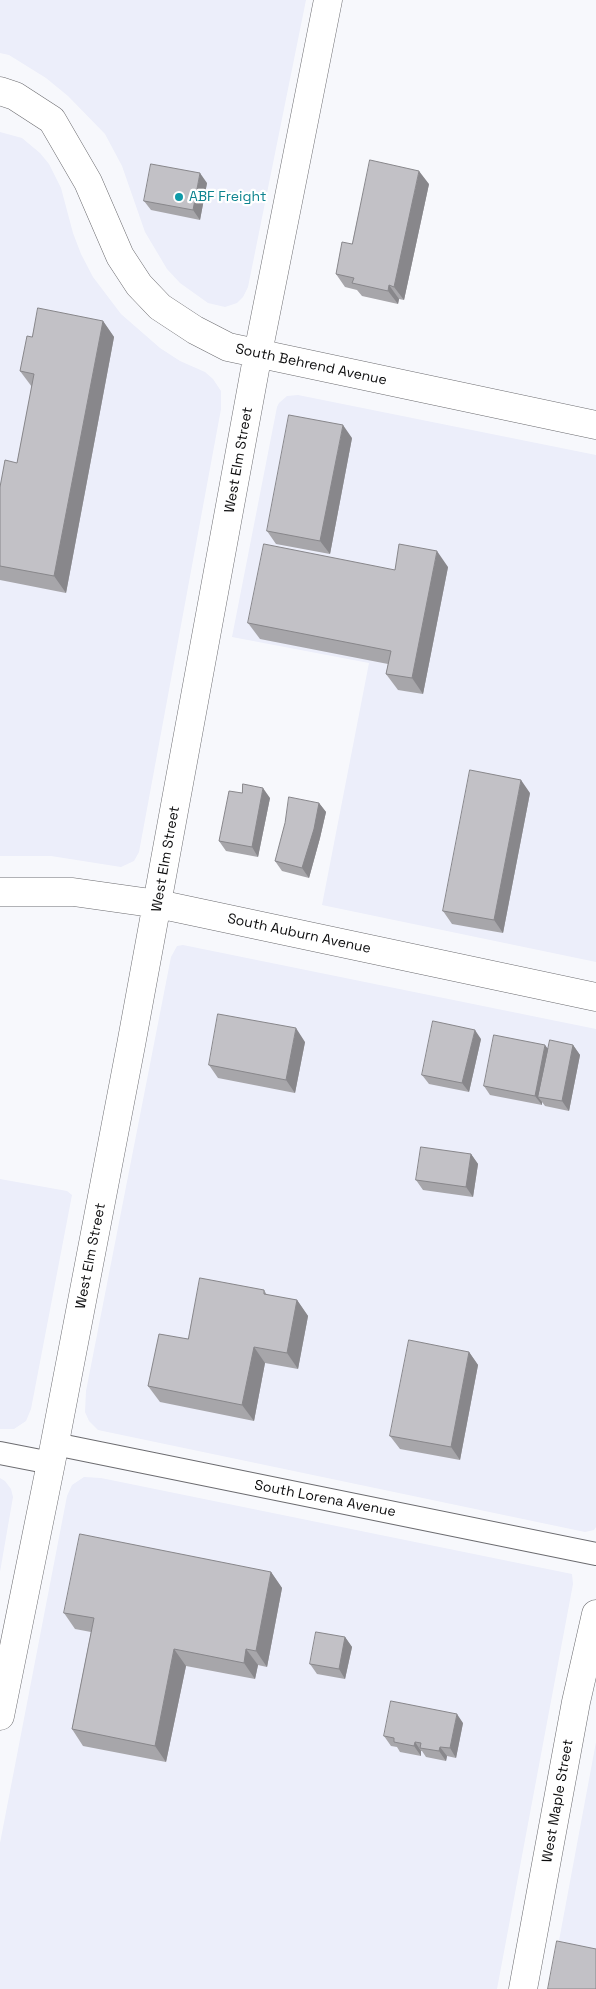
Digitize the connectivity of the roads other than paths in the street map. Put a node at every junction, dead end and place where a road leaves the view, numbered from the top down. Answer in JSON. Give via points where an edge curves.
{"nodes":[{"id":1,"x":328,"y":0,"type":"edge"},
{"id":2,"x":0,"y":92,"type":"edge"},
{"id":3,"x":258,"y":353,"type":"junction"},
{"id":4,"x":596,"y":424,"type":"edge"},
{"id":5,"x":0,"y":892,"type":"edge"},
{"id":6,"x":158,"y":904,"type":"junction"},
{"id":7,"x":596,"y":997,"type":"edge"},
{"id":8,"x":0,"y":1453,"type":"edge"},
{"id":9,"x":53,"y":1454,"type":"junction"},
{"id":10,"x":596,"y":1554,"type":"edge"},
{"id":11,"x":596,"y":1614,"type":"edge"},
{"id":12,"x":0,"y":1716,"type":"edge"},
{"id":13,"x":523,"y":1989,"type":"edge"}],
"edges":[{"from":1,"to":3,"type":"street","name":"West Elm Street"},
{"from":2,"to":3,"type":"street","name":"South Behrend Avenue","via":[[15,96],[52,120],[88,182],[120,256],[139,285],[160,307],[228,347]]},
{"from":3,"to":4,"type":"street","name":"South Behrend Avenue"},
{"from":3,"to":6,"type":"street","name":"West Elm Street"},
{"from":5,"to":6,"type":"street","name":"South Auburn Avenue","via":[[73,892]]},
{"from":6,"to":7,"type":"street","name":"South Auburn Avenue"},
{"from":6,"to":9,"type":"street","name":"West Elm Street"},
{"from":8,"to":9,"type":"street","name":"South Lorena Avenue"},
{"from":9,"to":10,"type":"street","name":"South Lorena Avenue"},
{"from":9,"to":12,"type":"street","name":"West Elm Street"},
{"from":11,"to":13,"type":"street","name":"West Maple Street","via":[[576,1702]]}]}
